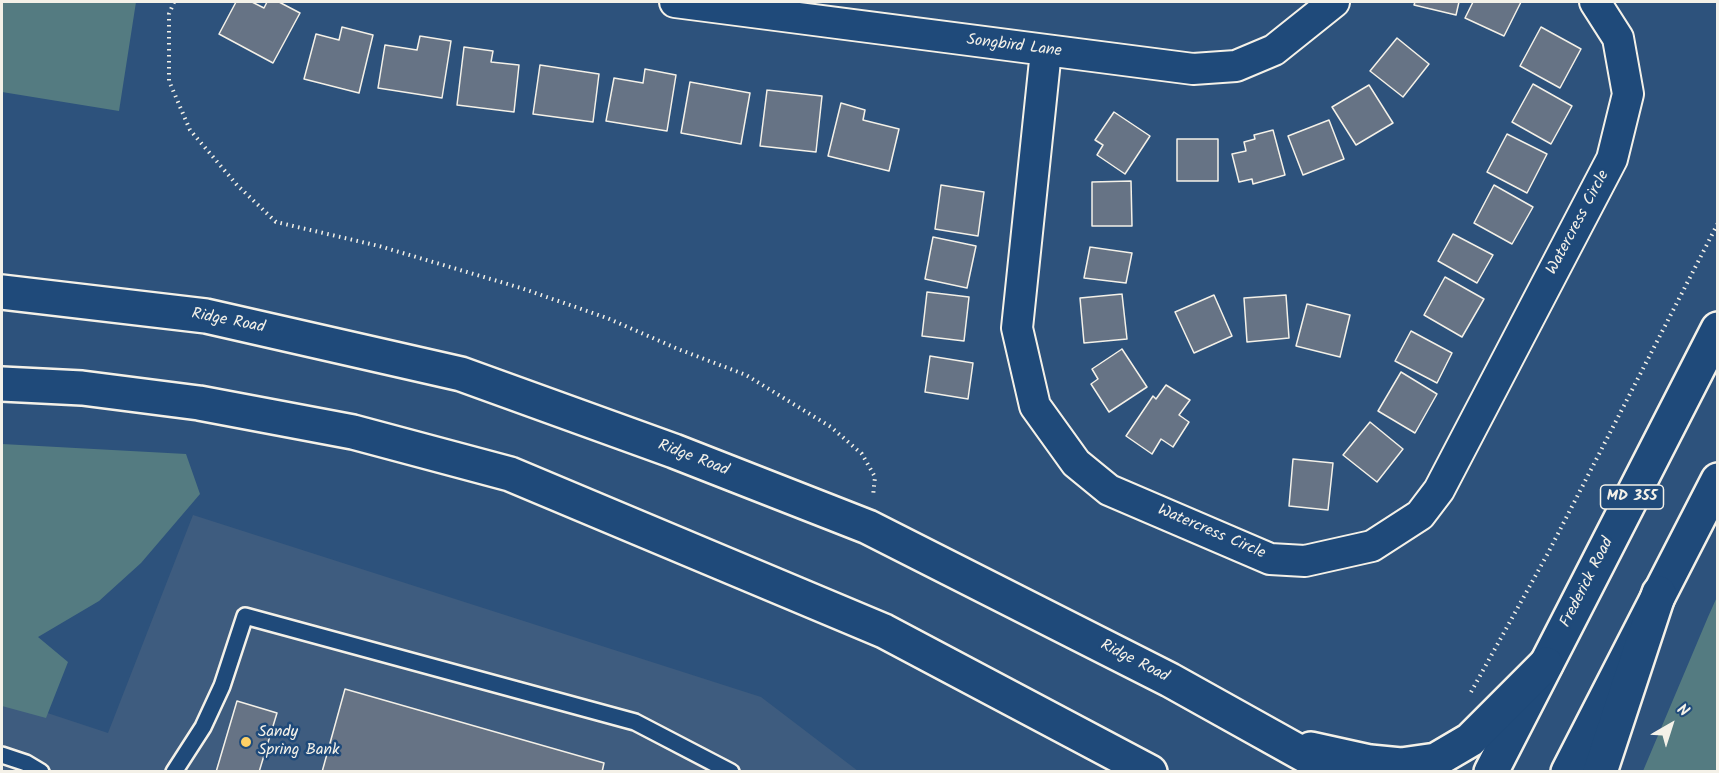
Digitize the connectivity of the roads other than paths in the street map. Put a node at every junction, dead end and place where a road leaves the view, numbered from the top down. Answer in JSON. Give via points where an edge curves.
{"nodes":[{"id":1,"x":675,"y":2,"type":"edge"},
{"id":2,"x":1334,"y":2,"type":"edge"},
{"id":3,"x":1595,"y":2,"type":"edge"},
{"id":4,"x":1046,"y":51,"type":"junction"},
{"id":5,"x":2,"y":292,"type":"edge"},
{"id":6,"x":1718,"y":329,"type":"edge"},
{"id":7,"x":2,"y":384,"type":"edge"},
{"id":8,"x":1718,"y":480,"type":"edge"},
{"id":9,"x":1659,"y":593,"type":"junction"},
{"id":10,"x":1546,"y":664,"type":"junction"},
{"id":11,"x":1285,"y":744,"type":"junction"},
{"id":12,"x":2,"y":754,"type":"edge"},
{"id":13,"x":41,"y":771,"type":"edge"},
{"id":14,"x":174,"y":771,"type":"edge"},
{"id":15,"x":731,"y":771,"type":"edge"},
{"id":16,"x":1150,"y":771,"type":"edge"},
{"id":17,"x":1335,"y":771,"type":"edge"},
{"id":18,"x":1491,"y":771,"type":"edge"},
{"id":19,"x":1568,"y":771,"type":"edge"},
{"id":20,"x":1600,"y":771,"type":"edge"}],
"edges":[{"from":1,"to":4,"type":"street","name":"Songbird Lane"},
{"from":2,"to":4,"type":"street","name":"Songbird Lane","via":[[1274,50],[1236,66],[1193,69]]},
{"from":3,"to":4,"type":"street","name":"Watercress Circle","via":[[1618,38],[1628,94],[1612,159],[1439,490],[1420,515],[1372,546],[1305,561],[1270,559],[1109,490],[1076,463],[1035,406],[1017,328]]},
{"from":5,"to":11,"type":"main road","name":"Ridge Road","via":[[206,316],[461,374],[868,527],[1170,680]]},
{"from":6,"to":10,"type":"main road","name":"Frederick Road","number":"MD 355"},
{"from":7,"to":16,"type":"main road","via":[[82,388],[199,403],[353,432],[510,474],[884,631]]},
{"from":8,"to":9,"type":"main road"},
{"from":9,"to":19,"type":"main road"},
{"from":9,"to":20,"type":"main road"},
{"from":10,"to":11,"type":"main road","via":[[1470,740],[1436,760],[1401,765],[1370,762]]},
{"from":10,"to":18,"type":"main road","name":"Frederick Road","number":"MD 355"},
{"from":11,"to":17,"type":"main road","name":"Ridge Road"},
{"from":12,"to":13,"type":"lane"},
{"from":14,"to":15,"type":"lane","via":[[203,727],[222,686],[245,616],[635,722]]}]}
